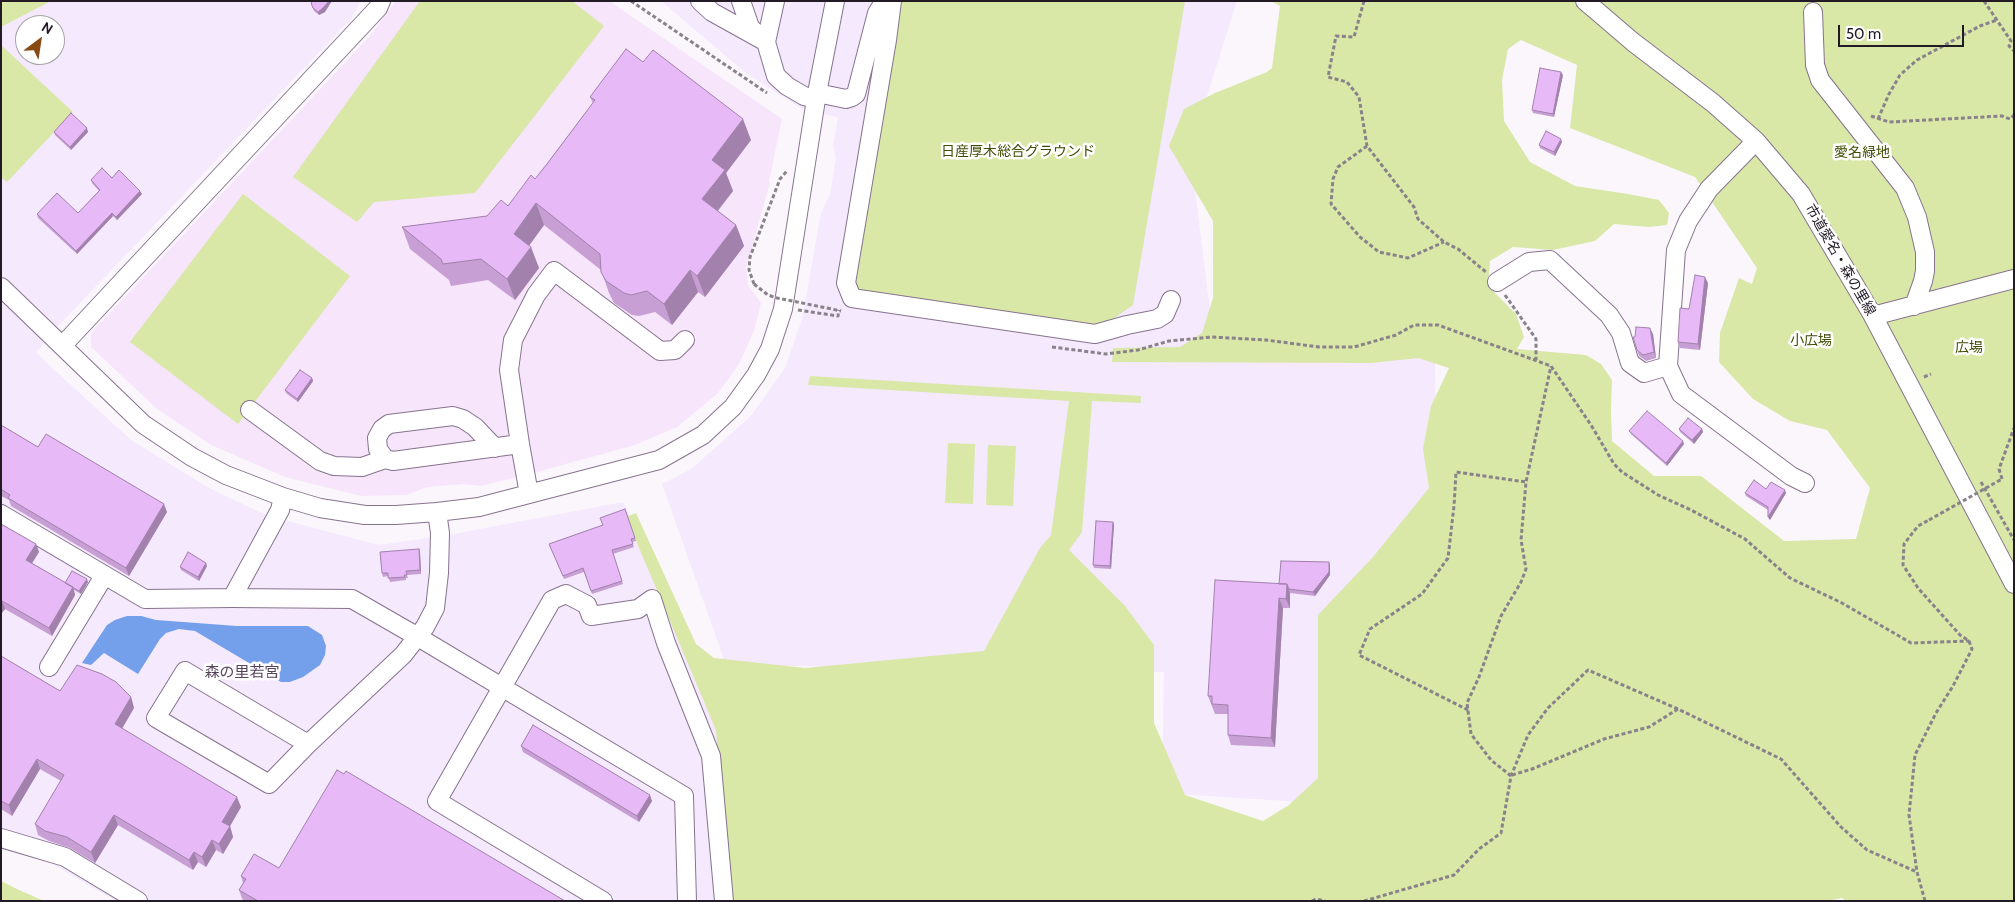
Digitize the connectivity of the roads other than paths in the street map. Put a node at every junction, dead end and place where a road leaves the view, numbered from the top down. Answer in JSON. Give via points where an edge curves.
{"nodes":[{"id":1,"x":700,"y":1,"type":"edge"},
{"id":2,"x":741,"y":1,"type":"edge"},
{"id":3,"x":776,"y":1,"type":"edge"},
{"id":4,"x":834,"y":1,"type":"edge"},
{"id":5,"x":887,"y":1,"type":"edge"},
{"id":6,"x":892,"y":1,"type":"edge"},
{"id":7,"x":1584,"y":1,"type":"edge"},
{"id":8,"x":376,"y":3,"type":"edge"},
{"id":9,"x":1813,"y":12,"type":"dead end"},
{"id":10,"x":766,"y":42,"type":"junction"},
{"id":11,"x":817,"y":96,"type":"junction"},
{"id":12,"x":1756,"y":141,"type":"junction"},
{"id":13,"x":2014,"y":279,"type":"edge"},
{"id":14,"x":1497,"y":282,"type":"road end"},
{"id":15,"x":1,"y":287,"type":"edge"},
{"id":16,"x":1171,"y":300,"type":"dead end"},
{"id":17,"x":1914,"y":306,"type":"junction"},
{"id":18,"x":1873,"y":316,"type":"junction"},
{"id":19,"x":685,"y":340,"type":"dead end"},
{"id":20,"x":62,"y":346,"type":"junction"},
{"id":21,"x":1668,"y":366,"type":"junction"},
{"id":22,"x":250,"y":410,"type":"dead end"},
{"id":23,"x":520,"y":444,"type":"junction"},
{"id":24,"x":495,"y":448,"type":"junction"},
{"id":25,"x":385,"y":459,"type":"junction"},
{"id":26,"x":1805,"y":483,"type":"dead end"},
{"id":27,"x":530,"y":494,"type":"junction"},
{"id":28,"x":283,"y":497,"type":"junction"},
{"id":29,"x":437,"y":512,"type":"junction"},
{"id":30,"x":1,"y":514,"type":"edge"},
{"id":31,"x":104,"y":576,"type":"junction"},
{"id":32,"x":2014,"y":584,"type":"edge"},
{"id":33,"x":232,"y":598,"type":"junction"},
{"id":34,"x":418,"y":637,"type":"junction"},
{"id":35,"x":49,"y":667,"type":"dead end"},
{"id":36,"x":502,"y":688,"type":"junction"},
{"id":37,"x":308,"y":744,"type":"junction"},
{"id":38,"x":1,"y":838,"type":"edge"},
{"id":39,"x":138,"y":901,"type":"edge"},
{"id":40,"x":603,"y":901,"type":"edge"},
{"id":41,"x":687,"y":901,"type":"edge"},
{"id":42,"x":724,"y":901,"type":"edge"}],
"edges":[{"from":1,"to":10,"type":"street","via":[[712,12]]},
{"from":2,"to":10,"type":"street","via":[[750,27]]},
{"from":3,"to":10,"type":"street"},
{"from":4,"to":11,"type":"street"},
{"from":5,"to":11,"type":"street","via":[[877,13],[856,94],[846,99]]},
{"from":6,"to":16,"type":"street","via":[[846,283],[852,298],[1095,334],[1157,319],[1165,314]]},
{"from":7,"to":12,"type":"street","name":"市道愛名・森の里線"},
{"from":8,"to":20,"type":"street"},
{"from":9,"to":17,"type":"street","via":[[1815,65],[1820,80],[1905,188],[1917,217],[1925,252],[1925,271]]},
{"from":10,"to":11,"type":"street","via":[[776,76],[804,96]]},
{"from":11,"to":27,"type":"street","via":[[783,310],[770,349],[733,407],[703,435],[659,460]]},
{"from":12,"to":18,"type":"street","name":"市道愛名・森の里線","via":[[1801,194]]},
{"from":12,"to":21,"type":"street","via":[[1709,189],[1688,221],[1676,250]]},
{"from":13,"to":17,"type":"street"},
{"from":14,"to":21,"type":"street","via":[[1529,262],[1550,260],[1609,315],[1621,333],[1630,363],[1644,373]]},
{"from":15,"to":20,"type":"street"},
{"from":17,"to":18,"type":"street"},
{"from":18,"to":32,"type":"street","name":"市道愛名・森の里線"},
{"from":19,"to":23,"type":"street","via":[[675,350],[660,351],[554,271],[536,295],[513,340],[509,370]]},
{"from":20,"to":28,"type":"street","via":[[143,424],[226,475]]},
{"from":21,"to":26,"type":"street","via":[[1681,394]]},
{"from":22,"to":25,"type":"street","via":[[320,461],[334,466],[362,467]]},
{"from":23,"to":24,"type":"street"},
{"from":23,"to":27,"type":"street"},
{"from":24,"to":25,"type":"street","via":[[393,461]]},
{"from":24,"to":25,"type":"street","via":[[463,419],[444,416],[390,424],[377,438],[378,449]]},
{"from":27,"to":29,"type":"street"},
{"from":28,"to":29,"type":"street","via":[[320,508],[365,515]]},
{"from":28,"to":33,"type":"street","via":[[280,510]]},
{"from":29,"to":34,"type":"street","via":[[440,543],[435,608]]},
{"from":30,"to":31,"type":"street"},
{"from":31,"to":33,"type":"street","via":[[145,599]]},
{"from":31,"to":35,"type":"street"},
{"from":33,"to":34,"type":"street","via":[[352,599]]},
{"from":34,"to":36,"type":"street"},
{"from":34,"to":37,"type":"street"},
{"from":36,"to":40,"type":"street","via":[[437,801]]},
{"from":36,"to":41,"type":"street","via":[[684,796]]},
{"from":36,"to":42,"type":"street","via":[[552,600],[566,594],[587,605],[591,616],[638,609],[652,599],[711,756]]},
{"from":37,"to":37,"type":"street","via":[[269,784],[156,718],[185,672]]},
{"from":38,"to":39,"type":"street","via":[[65,857]]}]}
